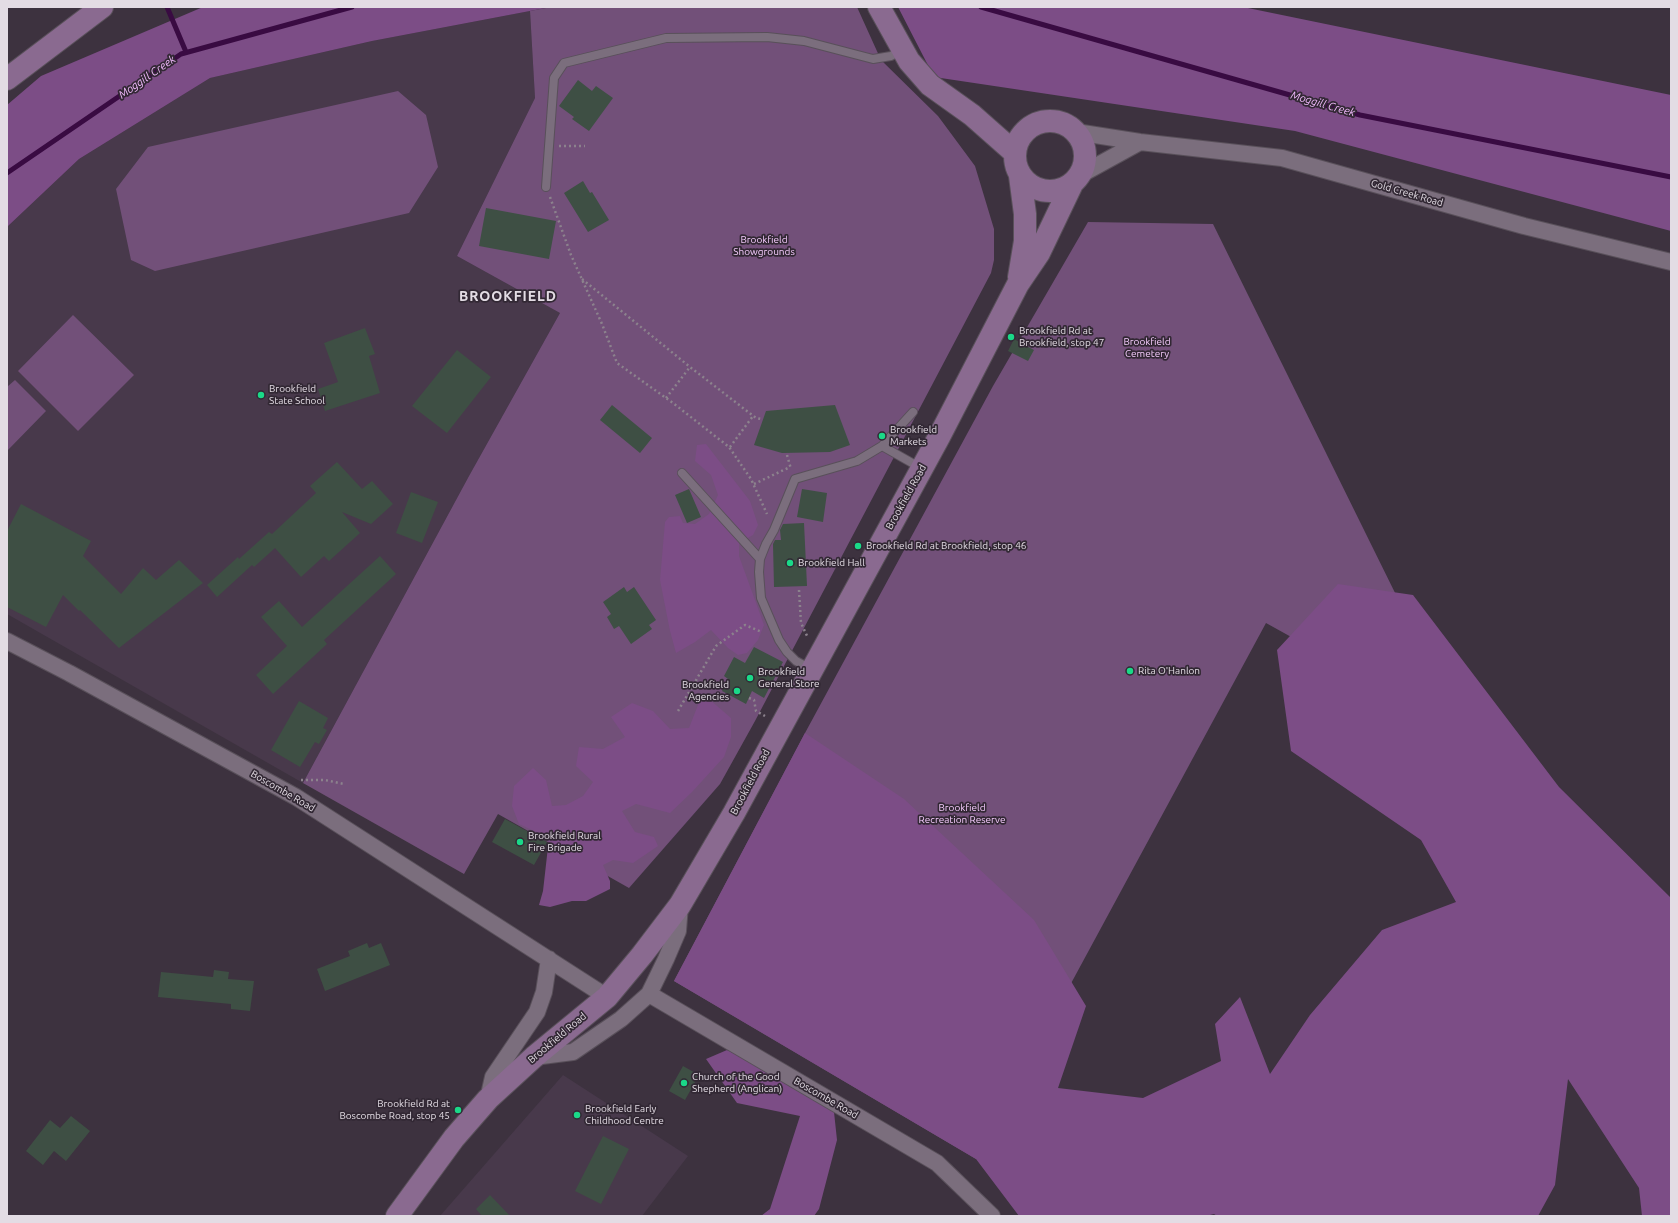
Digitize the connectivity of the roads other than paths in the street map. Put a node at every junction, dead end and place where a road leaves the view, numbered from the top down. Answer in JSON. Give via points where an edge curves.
{"nodes":[{"id":1,"x":102,"y":7,"type":"edge"},
{"id":2,"x":879,"y":7,"type":"edge"},
{"id":3,"x":898,"y":41,"type":"junction"},
{"id":4,"x":7,"y":79,"type":"edge"},
{"id":5,"x":972,"y":115,"type":"junction"},
{"id":6,"x":1024,"y":131,"type":"junction"},
{"id":7,"x":1076,"y":132,"type":"junction"},
{"id":8,"x":1140,"y":142,"type":"junction"},
{"id":9,"x":1014,"y":153,"type":"junction"},
{"id":10,"x":1020,"y":176,"type":"junction"},
{"id":11,"x":1076,"y":179,"type":"junction"},
{"id":12,"x":546,"y":188,"type":"road end"},
{"id":13,"x":1671,"y":262,"type":"edge"},
{"id":14,"x":1018,"y":284,"type":"junction"},
{"id":15,"x":913,"y":412,"type":"dead end"},
{"id":16,"x":882,"y":446,"type":"junction"},
{"id":17,"x":921,"y":468,"type":"junction"},
{"id":18,"x":682,"y":473,"type":"dead end"},
{"id":19,"x":760,"y":559,"type":"junction"},
{"id":20,"x":7,"y":641,"type":"edge"},
{"id":21,"x":811,"y":669,"type":"junction"},
{"id":22,"x":680,"y":905,"type":"junction"},
{"id":23,"x":549,"y":959,"type":"junction"},
{"id":24,"x":649,"y":994,"type":"junction"},
{"id":25,"x":607,"y":997,"type":"junction"},
{"id":26,"x":534,"y":1057,"type":"junction"},
{"id":27,"x":488,"y":1100,"type":"junction"},
{"id":28,"x":397,"y":1216,"type":"edge"},
{"id":29,"x":992,"y":1216,"type":"edge"}],
"edges":[{"from":1,"to":4,"type":"main road"},
{"from":2,"to":3,"type":"main road"},
{"from":3,"to":5,"type":"main road","via":[[909,61],[930,85]]},
{"from":3,"to":12,"type":"lane","via":[[891,56],[873,59],[804,41],[767,37],[666,38],[564,63],[554,78]]},
{"from":5,"to":6,"type":"main road"},
{"from":5,"to":9,"type":"main road"},
{"from":6,"to":7,"type":"main road","via":[[1034,124],[1056,121]]},
{"from":6,"to":9,"type":"main road"},
{"from":7,"to":8,"type":"street","name":"Gold Creek Road"},
{"from":7,"to":11,"type":"main road","via":[[1085,153],[1084,164]]},
{"from":8,"to":11,"type":"street"},
{"from":8,"to":13,"type":"street","name":"Gold Creek Road","via":[[1282,158],[1524,226]]},
{"from":9,"to":10,"type":"main road"},
{"from":10,"to":11,"type":"main road","via":[[1039,190],[1050,192],[1062,190]]},
{"from":10,"to":14,"type":"main road","name":"Brookfield Road","via":[[1025,242]]},
{"from":11,"to":14,"type":"main road","name":"Brookfield Road","via":[[1039,253]]},
{"from":14,"to":17,"type":"main road","name":"Brookfield Road"},
{"from":15,"to":16,"type":"lane"},
{"from":16,"to":17,"type":"lane"},
{"from":16,"to":19,"type":"lane","via":[[857,461],[795,479]]},
{"from":17,"to":21,"type":"main road","name":"Brookfield Road"},
{"from":18,"to":19,"type":"lane"},
{"from":19,"to":21,"type":"lane","via":[[761,598],[779,640],[796,661]]},
{"from":20,"to":23,"type":"street","name":"Boscombe Road","via":[[296,797]]},
{"from":21,"to":22,"type":"main road","name":"Brookfield Road","via":[[734,813]]},
{"from":22,"to":24,"type":"street","via":[[678,931]]},
{"from":22,"to":25,"type":"main road","name":"Brookfield Road"},
{"from":23,"to":25,"type":"street","name":"Boscombe Road"},
{"from":23,"to":27,"type":"street","via":[[544,992],[537,1012],[493,1077]]},
{"from":24,"to":26,"type":"street","via":[[621,1019],[573,1052]]},
{"from":24,"to":29,"type":"street","name":"Boscombe Road","via":[[936,1163]]},
{"from":25,"to":26,"type":"main road","name":"Brookfield Road"},
{"from":26,"to":27,"type":"main road","name":"Brookfield Road"},
{"from":27,"to":28,"type":"main road","name":"Brookfield Road","via":[[454,1138]]}]}
